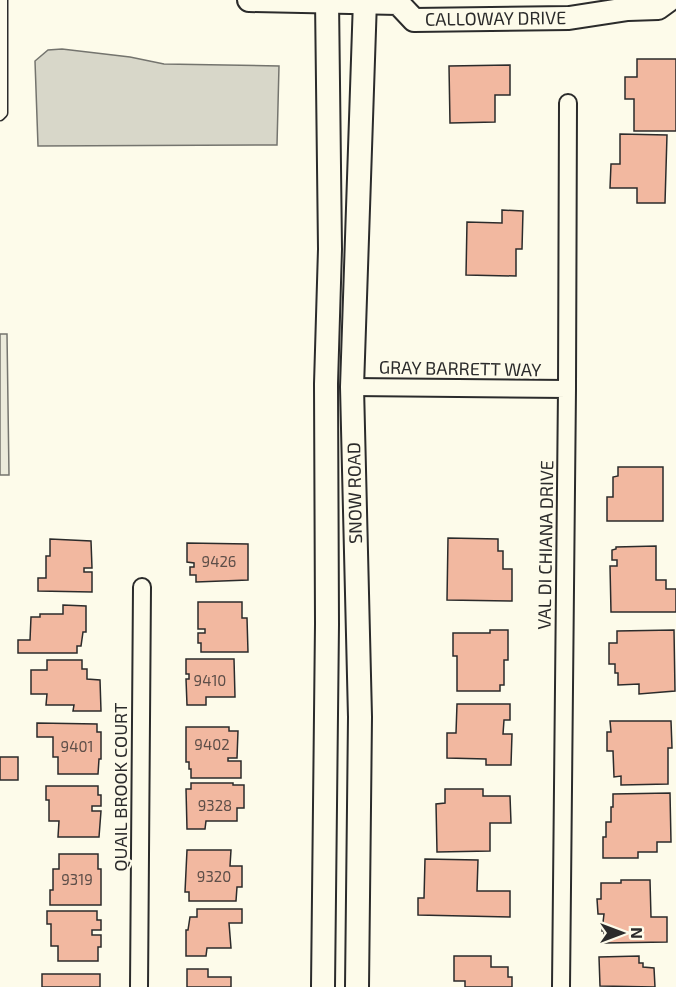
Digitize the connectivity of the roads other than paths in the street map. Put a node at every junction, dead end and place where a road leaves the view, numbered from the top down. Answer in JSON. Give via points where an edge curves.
{"nodes":[{"id":1,"x":3,"y":0,"type":"edge"},
{"id":2,"x":249,"y":0,"type":"edge"},
{"id":3,"x":669,"y":0,"type":"edge"},
{"id":4,"x":327,"y":1,"type":"edge"},
{"id":5,"x":365,"y":1,"type":"edge"},
{"id":6,"x":399,"y":2,"type":"edge"},
{"id":7,"x":1,"y":73,"type":"edge"},
{"id":8,"x":568,"y":103,"type":"dead end"},
{"id":9,"x":0,"y":116,"type":"edge"},
{"id":10,"x":352,"y":387,"type":"junction"},
{"id":11,"x":567,"y":389,"type":"junction"},
{"id":12,"x":142,"y":587,"type":"dead end"},
{"id":13,"x":139,"y":987,"type":"edge"},
{"id":14,"x":323,"y":987,"type":"edge"},
{"id":15,"x":357,"y":987,"type":"edge"},
{"id":16,"x":561,"y":987,"type":"edge"}],
"edges":[{"from":1,"to":7,"type":"lane"},
{"from":2,"to":4,"type":"main road","name":"CALLOWAY DRIVE"},
{"from":3,"to":6,"type":"main road","name":"CALLOWAY DRIVE","via":[[658,8],[569,18],[414,20]]},
{"from":4,"to":5,"type":"main road","name":"CALLOWAY DRIVE"},
{"from":4,"to":14,"type":"main road","name":"SNOW ROAD","via":[[330,249]]},
{"from":5,"to":6,"type":"main road","name":"CALLOWAY DRIVE"},
{"from":5,"to":10,"type":"main road","name":"SNOW ROAD"},
{"from":7,"to":9,"type":"lane"},
{"from":8,"to":11,"type":"street","name":"VAL DI CHIANA DRIVE"},
{"from":10,"to":11,"type":"street","name":"GRAY BARRETT WAY"},
{"from":10,"to":15,"type":"main road","name":"SNOW ROAD","via":[[360,717]]},
{"from":11,"to":16,"type":"street","name":"VAL DI CHIANA DRIVE"},
{"from":12,"to":13,"type":"street","name":"QUAIL BROOK COURT"}]}
